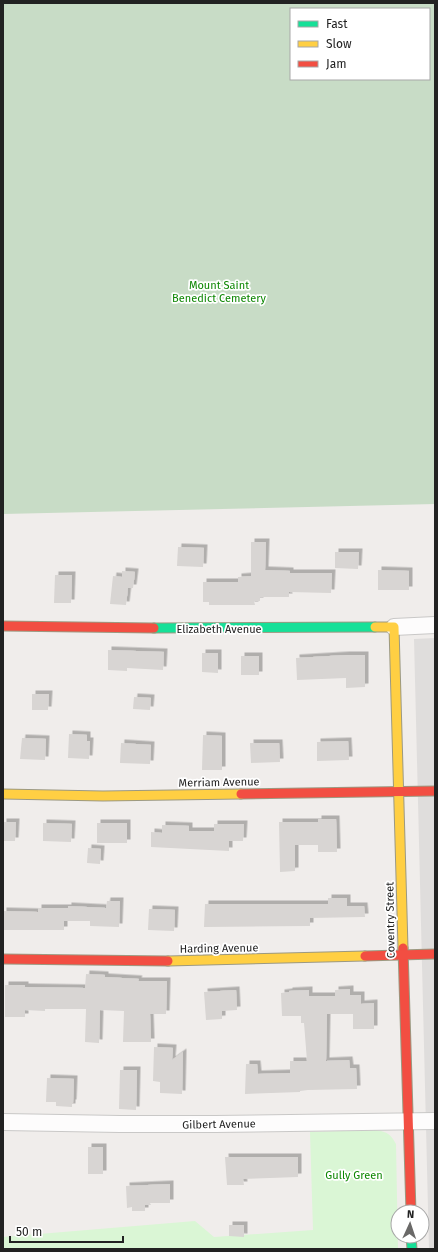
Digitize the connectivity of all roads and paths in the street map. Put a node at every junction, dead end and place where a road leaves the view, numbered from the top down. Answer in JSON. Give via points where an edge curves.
{"nodes":[{"id":1,"x":435,"y":625,"type":"edge"},
{"id":2,"x":3,"y":626,"type":"edge"},
{"id":3,"x":394,"y":627,"type":"junction"},
{"id":4,"x":435,"y":791,"type":"edge"},
{"id":5,"x":399,"y":792,"type":"junction"},
{"id":6,"x":3,"y":794,"type":"edge"},
{"id":7,"x":435,"y":954,"type":"edge"},
{"id":8,"x":403,"y":955,"type":"junction"},
{"id":9,"x":3,"y":960,"type":"edge"},
{"id":10,"x":408,"y":1121,"type":"junction"},
{"id":11,"x":435,"y":1121,"type":"edge"},
{"id":12,"x":3,"y":1122,"type":"edge"},
{"id":13,"x":411,"y":1204,"type":"edge"}],
"edges":[{"from":1,"to":3,"type":"street","name":"Elizabeth Avenue"},
{"from":2,"to":3,"type":"street","name":"Elizabeth Avenue","via":[[187,629]]},
{"from":3,"to":5,"type":"street","name":"Coventry Street"},
{"from":4,"to":5,"type":"street","name":"Merriam Avenue"},
{"from":5,"to":6,"type":"street","name":"Merriam Avenue","via":[[102,796]]},
{"from":5,"to":8,"type":"street","name":"Coventry Street"},
{"from":7,"to":8,"type":"street","name":"Harding Avenue"},
{"from":8,"to":9,"type":"street","name":"Harding Avenue","via":[[165,961]]},
{"from":8,"to":10,"type":"street","name":"Coventry Street"},
{"from":10,"to":11,"type":"street","name":"Gilbert Avenue"},
{"from":10,"to":12,"type":"street","name":"Gilbert Avenue","via":[[192,1124]]},
{"from":10,"to":13,"type":"street","name":"Coventry Street"}]}
